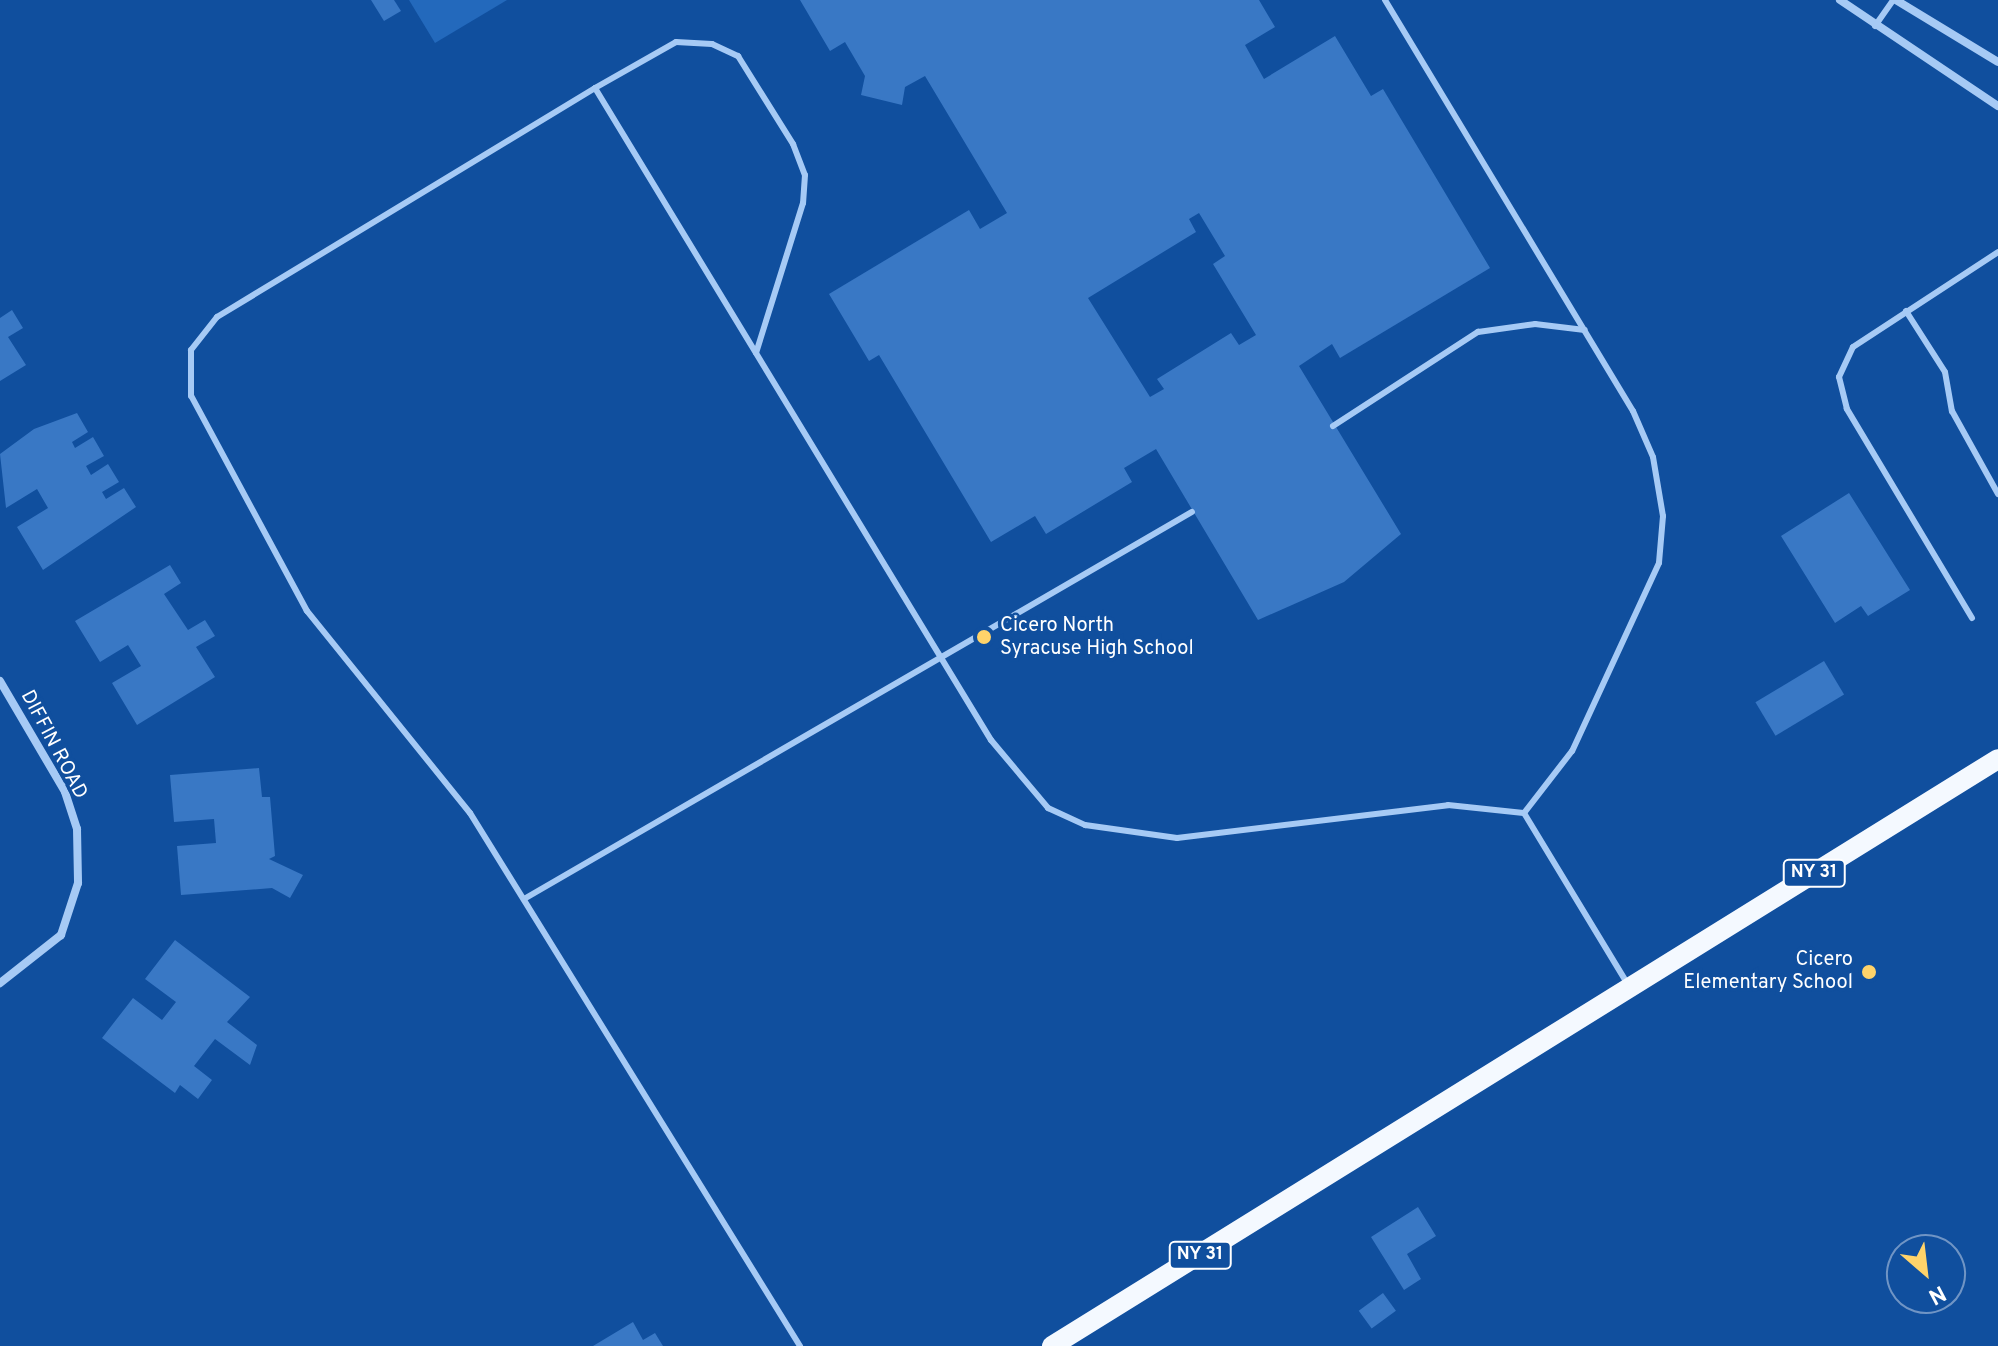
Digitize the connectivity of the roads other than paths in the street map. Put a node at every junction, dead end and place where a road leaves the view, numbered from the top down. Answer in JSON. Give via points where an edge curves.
{"nodes":[{"id":1,"x":1385,"y":0,"type":"edge"},
{"id":2,"x":1840,"y":0,"type":"edge"},
{"id":3,"x":1894,"y":0,"type":"edge"},
{"id":4,"x":1875,"y":26,"type":"junction"},
{"id":5,"x":1998,"y":62,"type":"edge"},
{"id":6,"x":595,"y":88,"type":"junction"},
{"id":7,"x":1998,"y":106,"type":"edge"},
{"id":8,"x":1998,"y":252,"type":"edge"},
{"id":9,"x":1906,"y":311,"type":"junction"},
{"id":10,"x":1585,"y":330,"type":"junction"},
{"id":11,"x":756,"y":353,"type":"junction"},
{"id":12,"x":1333,"y":426,"type":"dead end"},
{"id":13,"x":1998,"y":494,"type":"edge"},
{"id":14,"x":1192,"y":512,"type":"dead end"},
{"id":15,"x":1972,"y":618,"type":"dead end"},
{"id":16,"x":939,"y":654,"type":"junction"},
{"id":17,"x":0,"y":681,"type":"edge"},
{"id":18,"x":1998,"y":759,"type":"edge"},
{"id":19,"x":1524,"y":813,"type":"junction"},
{"id":20,"x":524,"y":899,"type":"junction"},
{"id":21,"x":0,"y":983,"type":"edge"},
{"id":22,"x":1630,"y":988,"type":"junction"},
{"id":23,"x":800,"y":1346,"type":"edge"},
{"id":24,"x":1052,"y":1346,"type":"edge"}],
"edges":[{"from":1,"to":10,"type":"lane"},
{"from":2,"to":4,"type":"street"},
{"from":3,"to":4,"type":"lane"},
{"from":3,"to":5,"type":"street"},
{"from":4,"to":7,"type":"street"},
{"from":6,"to":11,"type":"lane"},
{"from":6,"to":11,"type":"lane","via":[[676,42],[712,44],[738,56],[793,144],[805,175],[803,203]]},
{"from":6,"to":20,"type":"lane","via":[[263,289],[201,335],[186,372],[191,396],[307,611],[470,813]]},
{"from":8,"to":9,"type":"lane"},
{"from":9,"to":13,"type":"lane","via":[[1945,372],[1952,411]]},
{"from":9,"to":15,"type":"lane","via":[[1853,347],[1839,377],[1847,409]]},
{"from":10,"to":12,"type":"lane","via":[[1535,324],[1478,332]]},
{"from":10,"to":19,"type":"lane","via":[[1653,457],[1663,516],[1659,563],[1572,751]]},
{"from":11,"to":16,"type":"lane"},
{"from":14,"to":16,"type":"lane"},
{"from":16,"to":19,"type":"lane","via":[[1019,778],[1048,808],[1085,825],[1177,838],[1448,805]]},
{"from":16,"to":20,"type":"lane"},
{"from":17,"to":21,"type":"street","name":"DIFFIN ROAD","via":[[65,792],[77,829],[78,883],[61,935]]},
{"from":18,"to":22,"type":"main road","number":"NY 31"},
{"from":19,"to":22,"type":"lane"},
{"from":20,"to":23,"type":"lane"},
{"from":22,"to":24,"type":"main road","number":"NY 31"}]}
